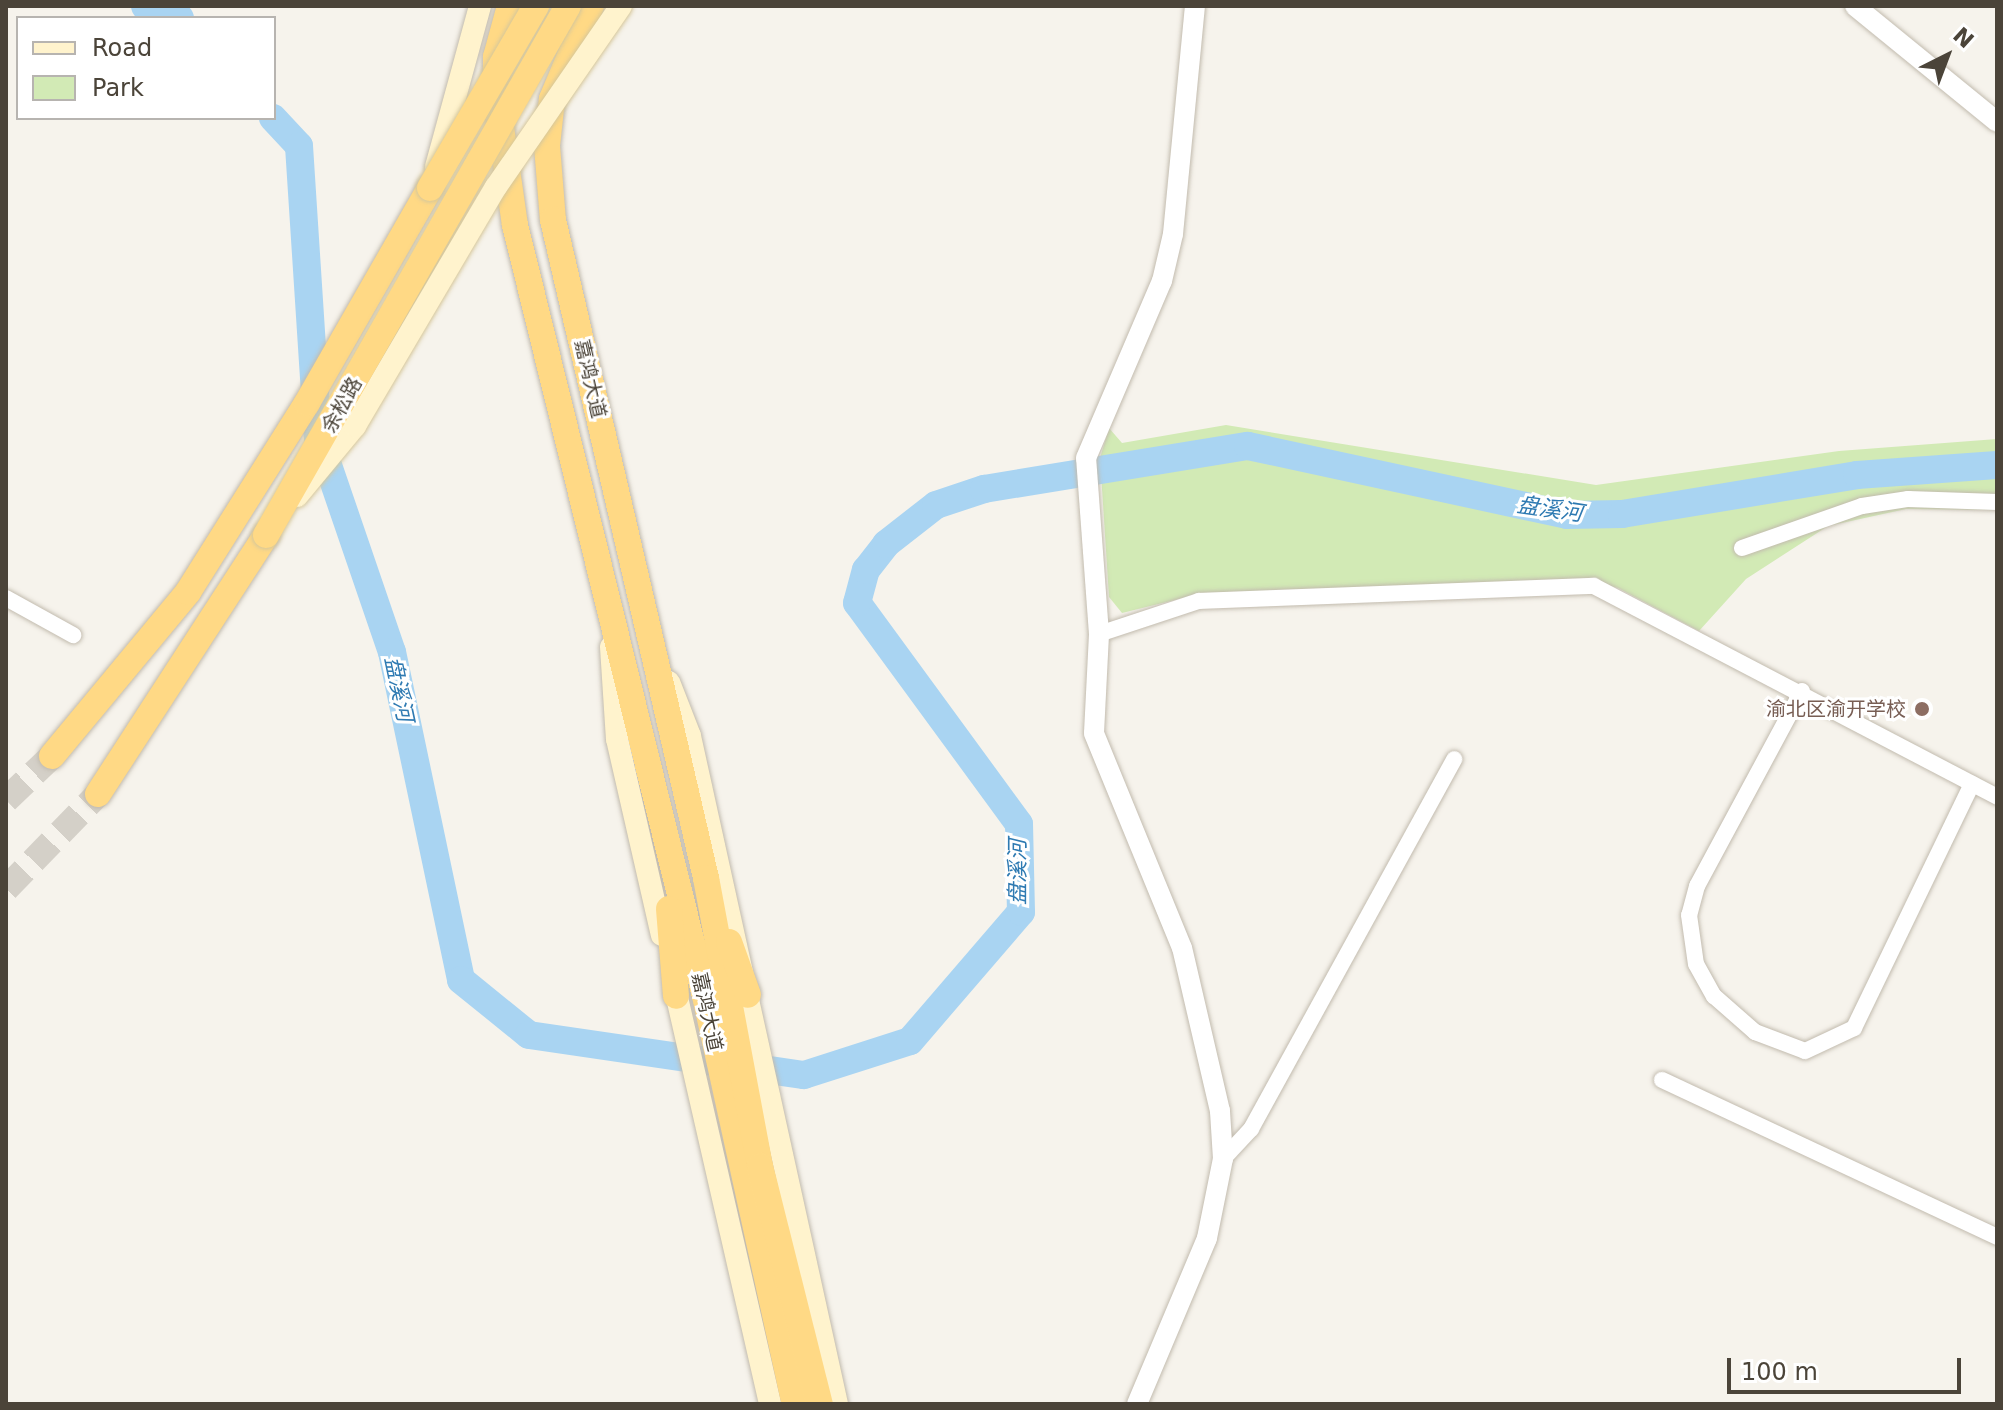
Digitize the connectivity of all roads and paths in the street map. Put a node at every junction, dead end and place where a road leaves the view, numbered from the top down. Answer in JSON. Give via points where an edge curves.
{"nodes":[{"id":1,"x":480,"y":6,"type":"edge"},
{"id":2,"x":510,"y":6,"type":"edge"},
{"id":3,"x":536,"y":6,"type":"edge"},
{"id":4,"x":568,"y":6,"type":"edge"},
{"id":5,"x":591,"y":6,"type":"edge"},
{"id":6,"x":621,"y":6,"type":"edge"},
{"id":7,"x":1195,"y":6,"type":"edge"},
{"id":8,"x":1855,"y":6,"type":"edge"},
{"id":9,"x":1997,"y":122,"type":"edge"},
{"id":10,"x":430,"y":188,"type":"junction"},
{"id":11,"x":1997,"y":502,"type":"edge"},
{"id":12,"x":266,"y":535,"type":"junction"},
{"id":13,"x":1742,"y":548,"type":"dead end"},
{"id":14,"x":6,"y":598,"type":"edge"},
{"id":15,"x":609,"y":622,"type":"junction"},
{"id":16,"x":650,"y":632,"type":"junction"},
{"id":17,"x":1099,"y":634,"type":"junction"},
{"id":18,"x":73,"y":635,"type":"dead end"},
{"id":19,"x":1802,"y":691,"type":"junction"},
{"id":20,"x":52,"y":756,"type":"tunnel mouth"},
{"id":21,"x":1454,"y":759,"type":"dead end"},
{"id":22,"x":1972,"y":784,"type":"junction"},
{"id":23,"x":98,"y":794,"type":"tunnel mouth"},
{"id":24,"x":1997,"y":797,"type":"edge"},
{"id":25,"x":663,"y":842,"type":"junction"},
{"id":26,"x":676,"y":996,"type":"junction"},
{"id":27,"x":726,"y":996,"type":"junction"},
{"id":28,"x":1662,"y":1080,"type":"dead end"},
{"id":29,"x":1223,"y":1159,"type":"junction"},
{"id":30,"x":1997,"y":1237,"type":"edge"},
{"id":31,"x":770,"y":1404,"type":"edge"},
{"id":32,"x":795,"y":1404,"type":"edge"},
{"id":33,"x":820,"y":1404,"type":"edge"},
{"id":34,"x":837,"y":1404,"type":"edge"},
{"id":35,"x":1137,"y":1404,"type":"edge"}],
"edges":[{"from":1,"to":10,"type":"main road","bridge":true},
{"from":2,"to":15,"type":"highway","name":"嘉鸿大道","via":[[496,57],[496,92],[515,225]]},
{"from":3,"to":10,"type":"highway","name":"余松路","bridge":true},
{"from":4,"to":12,"type":"highway","name":"余松路","bridge":true},
{"from":5,"to":16,"type":"highway","name":"嘉鸿大道","via":[[552,99],[547,146],[553,220]]},
{"from":6,"to":12,"type":"main road","bridge":true,"via":[[496,187],[355,426]]},
{"from":7,"to":17,"type":"street","via":[[1173,234],[1162,281],[1086,458]]},
{"from":8,"to":9,"type":"street"},
{"from":10,"to":20,"type":"highway","name":"余松路","via":[[307,403],[188,592]]},
{"from":11,"to":13,"type":"street","via":[[1908,499],[1862,506]]},
{"from":12,"to":23,"type":"highway","name":"余松路"},
{"from":14,"to":18,"type":"street"},
{"from":15,"to":25,"type":"highway","name":"嘉鸿大道"},
{"from":15,"to":26,"type":"main road","name":"嘉鸿大道","via":[[617,739]]},
{"from":16,"to":27,"type":"highway","name":"嘉鸿大道","via":[[706,878]]},
{"from":16,"to":27,"type":"main road","name":"嘉鸿大道","via":[[690,736]]},
{"from":17,"to":19,"type":"street","via":[[1199,601],[1573,584],[1613,592]]},
{"from":17,"to":29,"type":"street","via":[[1094,733],[1182,948],[1220,1111]]},
{"from":19,"to":22,"type":"street"},
{"from":19,"to":22,"type":"street","via":[[1697,886],[1689,915],[1696,964],[1714,996],[1755,1032],[1805,1051],[1854,1028]]},
{"from":21,"to":29,"type":"street","via":[[1251,1129]]},
{"from":22,"to":24,"type":"street"},
{"from":25,"to":26,"type":"highway"},
{"from":25,"to":27,"type":"highway","name":"嘉鸿大道"},
{"from":26,"to":31,"type":"main road","name":"嘉鸿大道"},
{"from":27,"to":32,"type":"highway","name":"嘉鸿大道"},
{"from":27,"to":33,"type":"highway","name":"嘉鸿大道"},
{"from":27,"to":34,"type":"main road","name":"嘉鸿大道","via":[[782,1159]]},
{"from":28,"to":30,"type":"street"},
{"from":29,"to":35,"type":"street","via":[[1207,1238]]}]}
